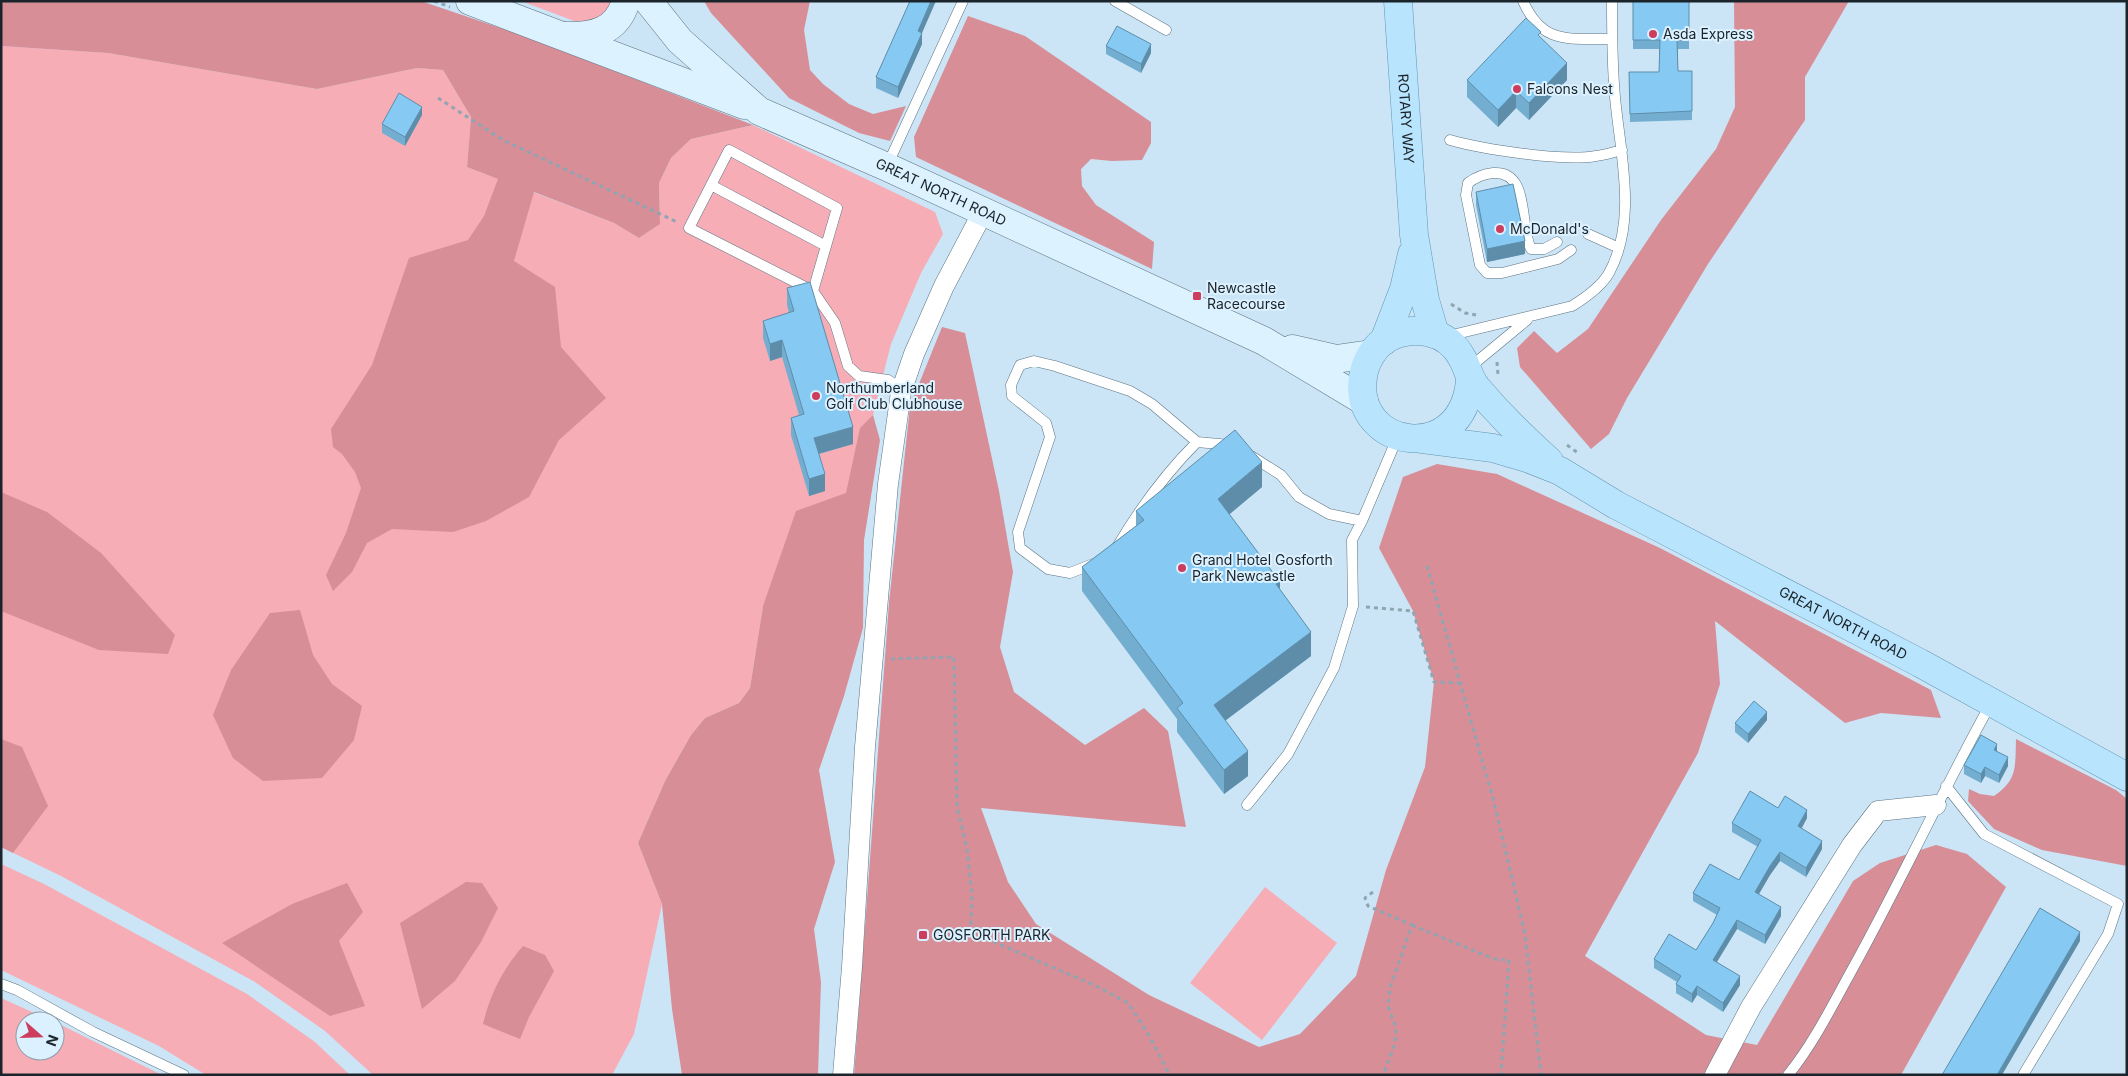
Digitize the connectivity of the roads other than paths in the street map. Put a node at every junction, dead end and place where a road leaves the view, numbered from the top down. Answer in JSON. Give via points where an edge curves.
{"nodes":[{"id":1,"x":470,"y":1,"type":"edge"},
{"id":2,"x":626,"y":1,"type":"edge"},
{"id":3,"x":648,"y":1,"type":"edge"},
{"id":4,"x":963,"y":1,"type":"edge"},
{"id":5,"x":1115,"y":1,"type":"edge"},
{"id":6,"x":1398,"y":1,"type":"edge"},
{"id":7,"x":1523,"y":1,"type":"edge"},
{"id":8,"x":1612,"y":1,"type":"edge"},
{"id":9,"x":1166,"y":30,"type":"dead end"},
{"id":10,"x":557,"y":35,"type":"junction"},
{"id":11,"x":1612,"y":39,"type":"junction"},
{"id":12,"x":759,"y":110,"type":"junction"},
{"id":13,"x":1450,"y":140,"type":"dead end"},
{"id":14,"x":1622,"y":150,"type":"junction"},
{"id":15,"x":887,"y":167,"type":"junction"},
{"id":16,"x":711,"y":185,"type":"junction"},
{"id":17,"x":983,"y":212,"type":"junction"},
{"id":18,"x":1588,"y":234,"type":"dead end"},
{"id":19,"x":1414,"y":235,"type":"junction"},
{"id":20,"x":1557,"y":242,"type":"dead end"},
{"id":21,"x":826,"y":246,"type":"junction"},
{"id":22,"x":1619,"y":248,"type":"junction"},
{"id":23,"x":1571,"y":250,"type":"dead end"},
{"id":24,"x":813,"y":291,"type":"junction"},
{"id":25,"x":1532,"y":316,"type":"junction"},
{"id":26,"x":1439,"y":336,"type":"junction"},
{"id":27,"x":1264,"y":341,"type":"junction"},
{"id":28,"x":1377,"y":348,"type":"junction"},
{"id":29,"x":1469,"y":375,"type":"junction"},
{"id":30,"x":901,"y":392,"type":"junction"},
{"id":31,"x":1364,"y":401,"type":"junction"},
{"id":32,"x":1410,"y":437,"type":"junction"},
{"id":33,"x":1197,"y":442,"type":"junction"},
{"id":34,"x":1560,"y":471,"type":"junction"},
{"id":35,"x":1362,"y":521,"type":"junction"},
{"id":36,"x":1992,"y":702,"type":"junction"},
{"id":37,"x":2127,"y":777,"type":"edge"},
{"id":38,"x":1946,"y":786,"type":"junction"},
{"id":39,"x":1247,"y":805,"type":"dead end"},
{"id":40,"x":1936,"y":805,"type":"junction"},
{"id":41,"x":1,"y":984,"type":"edge"},
{"id":42,"x":184,"y":1075,"type":"edge"},
{"id":43,"x":843,"y":1075,"type":"edge"},
{"id":44,"x":1715,"y":1075,"type":"edge"},
{"id":45,"x":1788,"y":1075,"type":"edge"},
{"id":46,"x":2024,"y":1075,"type":"edge"}],
"edges":[{"from":1,"to":10,"type":"main road"},
{"from":2,"to":10,"type":"main road","via":[[623,13],[611,26],[593,35]]},
{"from":3,"to":12,"type":"main road","name":"GREAT NORTH ROAD","via":[[680,41]]},
{"from":4,"to":15,"type":"lane"},
{"from":5,"to":9,"type":"lane"},
{"from":6,"to":19,"type":"main road","name":"ROTARY WAY"},
{"from":7,"to":11,"type":"lane","via":[[1544,33],[1567,38]]},
{"from":8,"to":11,"type":"lane"},
{"from":10,"to":12,"type":"main road"},
{"from":11,"to":14,"type":"lane"},
{"from":12,"to":15,"type":"main road","name":"GREAT NORTH ROAD"},
{"from":13,"to":14,"type":"lane","via":[[1564,157],[1595,156]]},
{"from":14,"to":22,"type":"lane","via":[[1624,211]]},
{"from":15,"to":17,"type":"main road","name":"GREAT NORTH ROAD"},
{"from":16,"to":21,"type":"lane"},
{"from":16,"to":21,"type":"lane","via":[[730,150],[837,208]]},
{"from":16,"to":24,"type":"lane","via":[[689,228]]},
{"from":17,"to":27,"type":"main road","name":"GREAT NORTH ROAD"},
{"from":17,"to":30,"type":"street","via":[[944,286]]},
{"from":18,"to":22,"type":"lane"},
{"from":19,"to":26,"type":"main road","name":"ROTARY WAY","via":[[1425,300]]},
{"from":19,"to":28,"type":"main road","name":"ROTARY WAY","via":[[1404,289]]},
{"from":20,"to":23,"type":"lane","via":[[1544,249],[1531,249],[1518,188],[1506,174],[1481,175],[1468,183],[1466,195],[1480,265],[1487,273],[1502,273],[1558,259]]},
{"from":21,"to":24,"type":"lane"},
{"from":22,"to":25,"type":"lane","via":[[1608,275],[1590,295],[1572,306]]},
{"from":24,"to":30,"type":"lane","via":[[835,323],[848,366],[859,376],[888,380],[894,384],[894,391]]},
{"from":25,"to":26,"type":"lane"},
{"from":25,"to":29,"type":"lane","via":[[1502,339]]},
{"from":26,"to":28,"type":"main road","via":[[1409,331]]},
{"from":26,"to":29,"type":"main road","via":[[1454,346]]},
{"from":27,"to":28,"type":"main road","name":"GREAT NORTH ROAD","via":[[1336,359]]},
{"from":27,"to":31,"type":"main road","name":"GREAT NORTH ROAD"},
{"from":28,"to":31,"type":"main road","via":[[1364,369],[1361,385]]},
{"from":29,"to":32,"type":"main road","via":[[1468,397],[1457,419],[1438,434]]},
{"from":29,"to":34,"type":"main road","via":[[1498,413]]},
{"from":30,"to":43,"type":"street","via":[[888,484],[864,747]]},
{"from":31,"to":32,"type":"main road","via":[[1377,422]]},
{"from":32,"to":34,"type":"main road","via":[[1493,448]]},
{"from":32,"to":35,"type":"lane"},
{"from":33,"to":33,"type":"lane","via":[[1167,472],[1116,548],[1106,555],[1070,573],[1048,569],[1020,548],[1018,532],[1050,437],[1046,424],[1012,396],[1010,385],[1020,365],[1034,361],[1130,391],[1152,404]]},
{"from":33,"to":35,"type":"lane","via":[[1235,446],[1281,475],[1299,497],[1329,514]]},
{"from":34,"to":36,"type":"main road","name":"GREAT NORTH ROAD","via":[[1616,505]]},
{"from":35,"to":39,"type":"lane","via":[[1352,540],[1353,606],[1334,668],[1288,754]]},
{"from":36,"to":37,"type":"main road","name":"GREAT NORTH ROAD"},
{"from":36,"to":38,"type":"lane"},
{"from":38,"to":40,"type":"lane"},
{"from":38,"to":46,"type":"lane","via":[[1984,834],[2118,904],[2108,934]]},
{"from":40,"to":44,"type":"street","via":[[1878,811],[1852,845],[1750,1007]]},
{"from":40,"to":45,"type":"lane","via":[[1880,920]]},
{"from":41,"to":42,"type":"lane"}]}
